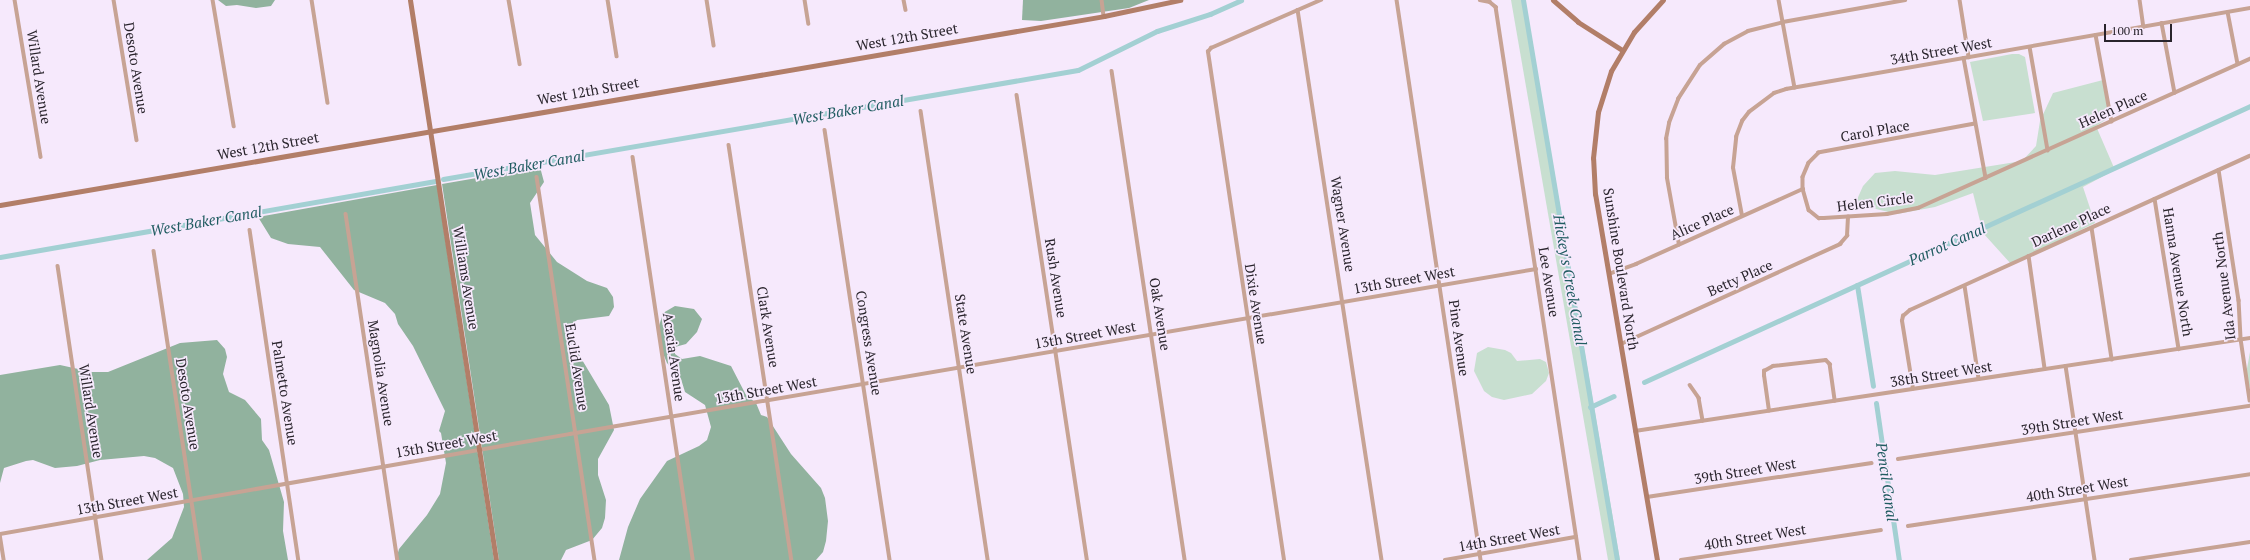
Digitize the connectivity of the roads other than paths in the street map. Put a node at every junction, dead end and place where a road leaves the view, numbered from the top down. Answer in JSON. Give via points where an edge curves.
{"nodes":[{"id":1,"x":16,"y":0,"type":"edge"},
{"id":2,"x":114,"y":0,"type":"edge"},
{"id":3,"x":213,"y":0,"type":"edge"},
{"id":4,"x":312,"y":0,"type":"edge"},
{"id":5,"x":410,"y":0,"type":"edge"},
{"id":6,"x":509,"y":0,"type":"edge"},
{"id":7,"x":608,"y":0,"type":"edge"},
{"id":8,"x":707,"y":0,"type":"edge"},
{"id":9,"x":805,"y":0,"type":"edge"},
{"id":10,"x":904,"y":0,"type":"edge"},
{"id":11,"x":1102,"y":0,"type":"edge"},
{"id":12,"x":1180,"y":0,"type":"edge"},
{"id":13,"x":1321,"y":0,"type":"edge"},
{"id":14,"x":1397,"y":0,"type":"edge"},
{"id":15,"x":1480,"y":0,"type":"edge"},
{"id":16,"x":1553,"y":0,"type":"edge"},
{"id":17,"x":1663,"y":0,"type":"edge"},
{"id":18,"x":1780,"y":0,"type":"edge"},
{"id":19,"x":1905,"y":0,"type":"edge"},
{"id":20,"x":1960,"y":0,"type":"edge"},
{"id":21,"x":2140,"y":0,"type":"edge"},
{"id":22,"x":2250,"y":8,"type":"edge"},
{"id":23,"x":906,"y":10,"type":"dead end"},
{"id":24,"x":1298,"y":10,"type":"junction"},
{"id":25,"x":2228,"y":12,"type":"junction"},
{"id":26,"x":1104,"y":16,"type":"junction"},
{"id":27,"x":1783,"y":22,"type":"junction"},
{"id":28,"x":2162,"y":23,"type":"junction"},
{"id":29,"x":809,"y":24,"type":"dead end"},
{"id":30,"x":2144,"y":26,"type":"junction"},
{"id":31,"x":2096,"y":35,"type":"junction"},
{"id":32,"x":714,"y":45,"type":"dead end"},
{"id":33,"x":2030,"y":47,"type":"junction"},
{"id":34,"x":1622,"y":50,"type":"junction"},
{"id":35,"x":617,"y":56,"type":"dead end"},
{"id":36,"x":1969,"y":57,"type":"junction"},
{"id":37,"x":1964,"y":58,"type":"junction"},
{"id":38,"x":2250,"y":59,"type":"edge"},
{"id":39,"x":520,"y":64,"type":"dead end"},
{"id":40,"x":2238,"y":64,"type":"junction"},
{"id":41,"x":1112,"y":72,"type":"dead end"},
{"id":42,"x":1795,"y":88,"type":"junction"},
{"id":43,"x":2175,"y":93,"type":"junction"},
{"id":44,"x":1017,"y":95,"type":"dead end"},
{"id":45,"x":328,"y":103,"type":"dead end"},
{"id":46,"x":921,"y":111,"type":"dead end"},
{"id":47,"x":2112,"y":122,"type":"junction"},
{"id":48,"x":1975,"y":124,"type":"junction"},
{"id":49,"x":234,"y":126,"type":"dead end"},
{"id":50,"x":431,"y":130,"type":"junction"},
{"id":51,"x":825,"y":130,"type":"dead end"},
{"id":52,"x":137,"y":140,"type":"dead end"},
{"id":53,"x":729,"y":145,"type":"dead end"},
{"id":54,"x":2048,"y":150,"type":"junction"},
{"id":55,"x":2250,"y":156,"type":"edge"},
{"id":56,"x":41,"y":157,"type":"dead end"},
{"id":57,"x":633,"y":157,"type":"dead end"},
{"id":58,"x":2219,"y":170,"type":"junction"},
{"id":59,"x":537,"y":177,"type":"dead end"},
{"id":60,"x":1986,"y":178,"type":"junction"},
{"id":61,"x":1803,"y":189,"type":"junction"},
{"id":62,"x":2155,"y":198,"type":"junction"},
{"id":63,"x":0,"y":205,"type":"edge"},
{"id":64,"x":346,"y":214,"type":"dead end"},
{"id":65,"x":1742,"y":216,"type":"junction"},
{"id":66,"x":1848,"y":217,"type":"junction"},
{"id":67,"x":2092,"y":228,"type":"junction"},
{"id":68,"x":250,"y":230,"type":"dead end"},
{"id":69,"x":1679,"y":245,"type":"junction"},
{"id":70,"x":154,"y":251,"type":"dead end"},
{"id":71,"x":2029,"y":256,"type":"junction"},
{"id":72,"x":58,"y":266,"type":"dead end"},
{"id":73,"x":1536,"y":269,"type":"junction"},
{"id":74,"x":1609,"y":274,"type":"junction"},
{"id":75,"x":1440,"y":285,"type":"junction"},
{"id":76,"x":1965,"y":286,"type":"junction"},
{"id":77,"x":1344,"y":302,"type":"junction"},
{"id":78,"x":1248,"y":319,"type":"junction"},
{"id":79,"x":1152,"y":335,"type":"junction"},
{"id":80,"x":2250,"y":338,"type":"edge"},
{"id":81,"x":2241,"y":340,"type":"junction"},
{"id":82,"x":1621,"y":344,"type":"junction"},
{"id":83,"x":2178,"y":349,"type":"junction"},
{"id":84,"x":1056,"y":351,"type":"junction"},
{"id":85,"x":2112,"y":359,"type":"junction"},
{"id":86,"x":2066,"y":366,"type":"junction"},
{"id":87,"x":960,"y":368,"type":"junction"},
{"id":88,"x":2046,"y":369,"type":"junction"},
{"id":89,"x":1979,"y":379,"type":"junction"},
{"id":90,"x":864,"y":384,"type":"junction"},
{"id":91,"x":1690,"y":385,"type":"dead end"},
{"id":92,"x":1913,"y":389,"type":"junction"},
{"id":93,"x":768,"y":400,"type":"junction"},
{"id":94,"x":2250,"y":400,"type":"edge"},
{"id":95,"x":1835,"y":401,"type":"junction"},
{"id":96,"x":2250,"y":406,"type":"edge"},
{"id":97,"x":1769,"y":411,"type":"junction"},
{"id":98,"x":672,"y":417,"type":"junction"},
{"id":99,"x":1703,"y":421,"type":"junction"},
{"id":100,"x":1635,"y":431,"type":"junction"},
{"id":101,"x":576,"y":433,"type":"junction"},
{"id":102,"x":2076,"y":433,"type":"junction"},
{"id":103,"x":480,"y":450,"type":"junction"},
{"id":104,"x":1898,"y":459,"type":"dead end"},
{"id":105,"x":1870,"y":464,"type":"dead end"},
{"id":106,"x":384,"y":466,"type":"junction"},
{"id":107,"x":2250,"y":474,"type":"edge"},
{"id":108,"x":288,"y":483,"type":"junction"},
{"id":109,"x":1646,"y":497,"type":"junction"},
{"id":110,"x":2086,"y":499,"type":"junction"},
{"id":111,"x":192,"y":501,"type":"junction"},
{"id":112,"x":96,"y":518,"type":"junction"},
{"id":113,"x":1908,"y":526,"type":"dead end"},
{"id":114,"x":1880,"y":530,"type":"dead end"},
{"id":115,"x":0,"y":534,"type":"edge"},
{"id":116,"x":1576,"y":537,"type":"junction"},
{"id":117,"x":2250,"y":542,"type":"edge"},
{"id":118,"x":1480,"y":554,"type":"junction"},
{"id":119,"x":4,"y":560,"type":"edge"},
{"id":120,"x":102,"y":560,"type":"edge"},
{"id":121,"x":200,"y":560,"type":"edge"},
{"id":122,"x":299,"y":560,"type":"edge"},
{"id":123,"x":398,"y":560,"type":"edge"},
{"id":124,"x":496,"y":560,"type":"edge"},
{"id":125,"x":594,"y":560,"type":"edge"},
{"id":126,"x":693,"y":560,"type":"edge"},
{"id":127,"x":792,"y":560,"type":"edge"},
{"id":128,"x":890,"y":560,"type":"edge"},
{"id":129,"x":988,"y":560,"type":"edge"},
{"id":130,"x":1087,"y":560,"type":"edge"},
{"id":131,"x":1185,"y":560,"type":"edge"},
{"id":132,"x":1284,"y":560,"type":"edge"},
{"id":133,"x":1382,"y":560,"type":"edge"},
{"id":134,"x":1445,"y":560,"type":"edge"},
{"id":135,"x":1481,"y":560,"type":"edge"},
{"id":136,"x":1580,"y":560,"type":"edge"},
{"id":137,"x":1657,"y":560,"type":"edge"},
{"id":138,"x":1681,"y":560,"type":"edge"},
{"id":139,"x":2095,"y":560,"type":"edge"},
{"id":140,"x":2131,"y":560,"type":"edge"}],
"edges":[{"from":1,"to":56,"type":"street","name":"Willard Avenue"},
{"from":2,"to":52,"type":"street","name":"Desoto Avenue"},
{"from":3,"to":49,"type":"street"},
{"from":4,"to":45,"type":"street"},
{"from":5,"to":50,"type":"street","name":"Williams Avenue"},
{"from":6,"to":39,"type":"street"},
{"from":7,"to":35,"type":"street"},
{"from":8,"to":32,"type":"street"},
{"from":9,"to":29,"type":"street"},
{"from":10,"to":23,"type":"street"},
{"from":11,"to":26,"type":"street"},
{"from":12,"to":26,"type":"street","name":"West 12th Street"},
{"from":13,"to":24,"type":"street"},
{"from":14,"to":75,"type":"street","name":"Pine Avenue"},
{"from":15,"to":73,"type":"street","name":"Lee Avenue","via":[[1490,2],[1496,7]]},
{"from":16,"to":34,"type":"street","via":[[1588,29]]},
{"from":17,"to":34,"type":"street","name":"Sunshine Boulevard North","via":[[1644,19]]},
{"from":18,"to":27,"type":"street"},
{"from":19,"to":27,"type":"street"},
{"from":20,"to":36,"type":"street"},
{"from":21,"to":30,"type":"street"},
{"from":22,"to":25,"type":"street","name":"34th Street West"},
{"from":24,"to":77,"type":"street","name":"Wagner Avenue"},
{"from":24,"to":78,"type":"street","name":"Dixie Avenue","via":[[1211,48],[1208,52]]},
{"from":25,"to":28,"type":"street","name":"34th Street West"},
{"from":25,"to":40,"type":"street"},
{"from":26,"to":50,"type":"street","name":"West 12th Street"},
{"from":27,"to":42,"type":"street"},
{"from":27,"to":69,"type":"street","via":[[1748,31],[1724,44],[1696,70],[1678,99],[1668,127],[1666,154],[1667,178]]},
{"from":28,"to":30,"type":"street","name":"34th Street West"},
{"from":28,"to":43,"type":"street"},
{"from":30,"to":31,"type":"street","name":"34th Street West"},
{"from":31,"to":33,"type":"street","name":"34th Street West"},
{"from":31,"to":47,"type":"street"},
{"from":33,"to":36,"type":"street","name":"34th Street West"},
{"from":33,"to":54,"type":"street"},
{"from":34,"to":74,"type":"street","name":"Sunshine Boulevard North","via":[[1611,71],[1599,105],[1593,150],[1595,194]]},
{"from":36,"to":37,"type":"street","name":"34th Street West"},
{"from":37,"to":42,"type":"street","name":"34th Street West"},
{"from":37,"to":48,"type":"street"},
{"from":38,"to":40,"type":"street","name":"Helen Place"},
{"from":40,"to":43,"type":"street","name":"Helen Place"},
{"from":41,"to":79,"type":"street","name":"Oak Avenue"},
{"from":42,"to":65,"type":"street","name":"34th Street West","via":[[1774,93],[1756,105],[1737,131],[1733,162]]},
{"from":43,"to":47,"type":"street","name":"Helen Place"},
{"from":44,"to":84,"type":"street","name":"Rush Avenue"},
{"from":46,"to":87,"type":"street","name":"State Avenue"},
{"from":47,"to":54,"type":"street","name":"Helen Place"},
{"from":48,"to":60,"type":"street"},
{"from":48,"to":61,"type":"street","name":"Carol Place","via":[[1823,151],[1815,156],[1806,168]]},
{"from":50,"to":63,"type":"street","name":"West 12th Street"},
{"from":50,"to":103,"type":"street","name":"Williams Avenue"},
{"from":51,"to":90,"type":"street","name":"Congress Avenue"},
{"from":53,"to":93,"type":"street","name":"Clark Avenue"},
{"from":54,"to":60,"type":"street","name":"Helen Place"},
{"from":55,"to":58,"type":"street","name":"Darlene Place"},
{"from":57,"to":98,"type":"street","name":"Acacia Avenue"},
{"from":58,"to":62,"type":"street","name":"Darlene Place"},
{"from":58,"to":81,"type":"street","name":"Ida Avenue North","via":[[2239,300]]},
{"from":59,"to":101,"type":"street","name":"Euclid Avenue"},
{"from":60,"to":66,"type":"street","name":"Helen Circle","via":[[1918,208]]},
{"from":61,"to":65,"type":"street","name":"Alice Place"},
{"from":61,"to":66,"type":"street","name":"Helen Circle","via":[[1812,214],[1824,218]]},
{"from":62,"to":67,"type":"street","name":"Darlene Place"},
{"from":62,"to":83,"type":"street","name":"Hanna Avenue North"},
{"from":64,"to":106,"type":"street","name":"Magnolia Avenue"},
{"from":65,"to":69,"type":"street","name":"Alice Place"},
{"from":66,"to":82,"type":"street","name":"Betty Place","via":[[1847,236],[1840,244]]},
{"from":67,"to":71,"type":"street","name":"Darlene Place"},
{"from":67,"to":85,"type":"street"},
{"from":68,"to":108,"type":"street","name":"Palmetto Avenue"},
{"from":69,"to":74,"type":"street","name":"Alice Place"},
{"from":70,"to":111,"type":"street","name":"Desoto Avenue"},
{"from":71,"to":76,"type":"street","name":"Darlene Place"},
{"from":71,"to":88,"type":"street"},
{"from":72,"to":112,"type":"street","name":"Willard Avenue"},
{"from":73,"to":75,"type":"street","name":"13th Street West"},
{"from":73,"to":116,"type":"street","name":"Lee Avenue"},
{"from":74,"to":82,"type":"street","name":"Sunshine Boulevard North"},
{"from":75,"to":77,"type":"street","name":"13th Street West"},
{"from":75,"to":118,"type":"street","name":"Pine Avenue"},
{"from":76,"to":89,"type":"street"},
{"from":76,"to":92,"type":"street","name":"Darlene Place","via":[[1910,310],[1904,316],[1902,321]]},
{"from":77,"to":78,"type":"street","name":"13th Street West"},
{"from":77,"to":133,"type":"street","name":"Wagner Avenue"},
{"from":78,"to":79,"type":"street","name":"13th Street West"},
{"from":78,"to":132,"type":"street","name":"Dixie Avenue"},
{"from":79,"to":84,"type":"street","name":"13th Street West"},
{"from":79,"to":131,"type":"street","name":"Oak Avenue"},
{"from":80,"to":81,"type":"street","name":"38th Street West"},
{"from":81,"to":83,"type":"street","name":"38th Street West"},
{"from":81,"to":94,"type":"street","name":"Ida Avenue North"},
{"from":82,"to":100,"type":"street","name":"Sunshine Boulevard North"},
{"from":83,"to":85,"type":"street","name":"38th Street West"},
{"from":84,"to":87,"type":"street","name":"13th Street West"},
{"from":84,"to":130,"type":"street","name":"Rush Avenue"},
{"from":85,"to":86,"type":"street","name":"38th Street West"},
{"from":86,"to":88,"type":"street","name":"38th Street West"},
{"from":86,"to":102,"type":"street"},
{"from":87,"to":90,"type":"street","name":"13th Street West"},
{"from":87,"to":129,"type":"street","name":"State Avenue"},
{"from":88,"to":89,"type":"street","name":"38th Street West"},
{"from":89,"to":92,"type":"street","name":"38th Street West"},
{"from":90,"to":93,"type":"street","name":"13th Street West"},
{"from":90,"to":128,"type":"street","name":"Congress Avenue"},
{"from":91,"to":99,"type":"street","via":[[1699,398]]},
{"from":92,"to":95,"type":"street","name":"38th Street West"},
{"from":93,"to":98,"type":"street","name":"13th Street West"},
{"from":93,"to":127,"type":"street","name":"Clark Avenue"},
{"from":95,"to":97,"type":"street","name":"38th Street West"},
{"from":95,"to":97,"type":"street","via":[[1830,364],[1826,360],[1773,366],[1764,371]]},
{"from":96,"to":102,"type":"street","name":"39th Street West"},
{"from":97,"to":99,"type":"street","name":"38th Street West"},
{"from":98,"to":101,"type":"street","name":"13th Street West"},
{"from":98,"to":126,"type":"street","name":"Acacia Avenue"},
{"from":99,"to":100,"type":"street","name":"38th Street West"},
{"from":100,"to":109,"type":"street","name":"Sunshine Boulevard North"},
{"from":101,"to":103,"type":"street","name":"13th Street West"},
{"from":101,"to":125,"type":"street","name":"Euclid Avenue"},
{"from":102,"to":104,"type":"street","name":"39th Street West"},
{"from":102,"to":110,"type":"street"},
{"from":103,"to":106,"type":"street","name":"13th Street West"},
{"from":103,"to":124,"type":"street","name":"Williams Avenue"},
{"from":105,"to":109,"type":"street","name":"39th Street West"},
{"from":106,"to":108,"type":"street","name":"13th Street West"},
{"from":106,"to":123,"type":"street","name":"Magnolia Avenue"},
{"from":107,"to":110,"type":"street","name":"40th Street West"},
{"from":108,"to":111,"type":"street","name":"13th Street West"},
{"from":108,"to":122,"type":"street","name":"Palmetto Avenue"},
{"from":109,"to":137,"type":"street","name":"Sunshine Boulevard North"},
{"from":110,"to":113,"type":"street","name":"40th Street West"},
{"from":110,"to":139,"type":"street"},
{"from":111,"to":112,"type":"street","name":"13th Street West"},
{"from":111,"to":121,"type":"street","name":"Desoto Avenue"},
{"from":112,"to":115,"type":"street","name":"13th Street West"},
{"from":112,"to":120,"type":"street","name":"Willard Avenue"},
{"from":114,"to":138,"type":"street","name":"40th Street West"},
{"from":115,"to":119,"type":"street"},
{"from":116,"to":118,"type":"street","name":"14th Street West"},
{"from":116,"to":136,"type":"street","name":"Lee Avenue"},
{"from":117,"to":140,"type":"street"},
{"from":118,"to":134,"type":"street","name":"14th Street West"},
{"from":118,"to":135,"type":"street","name":"Pine Avenue"}]}
